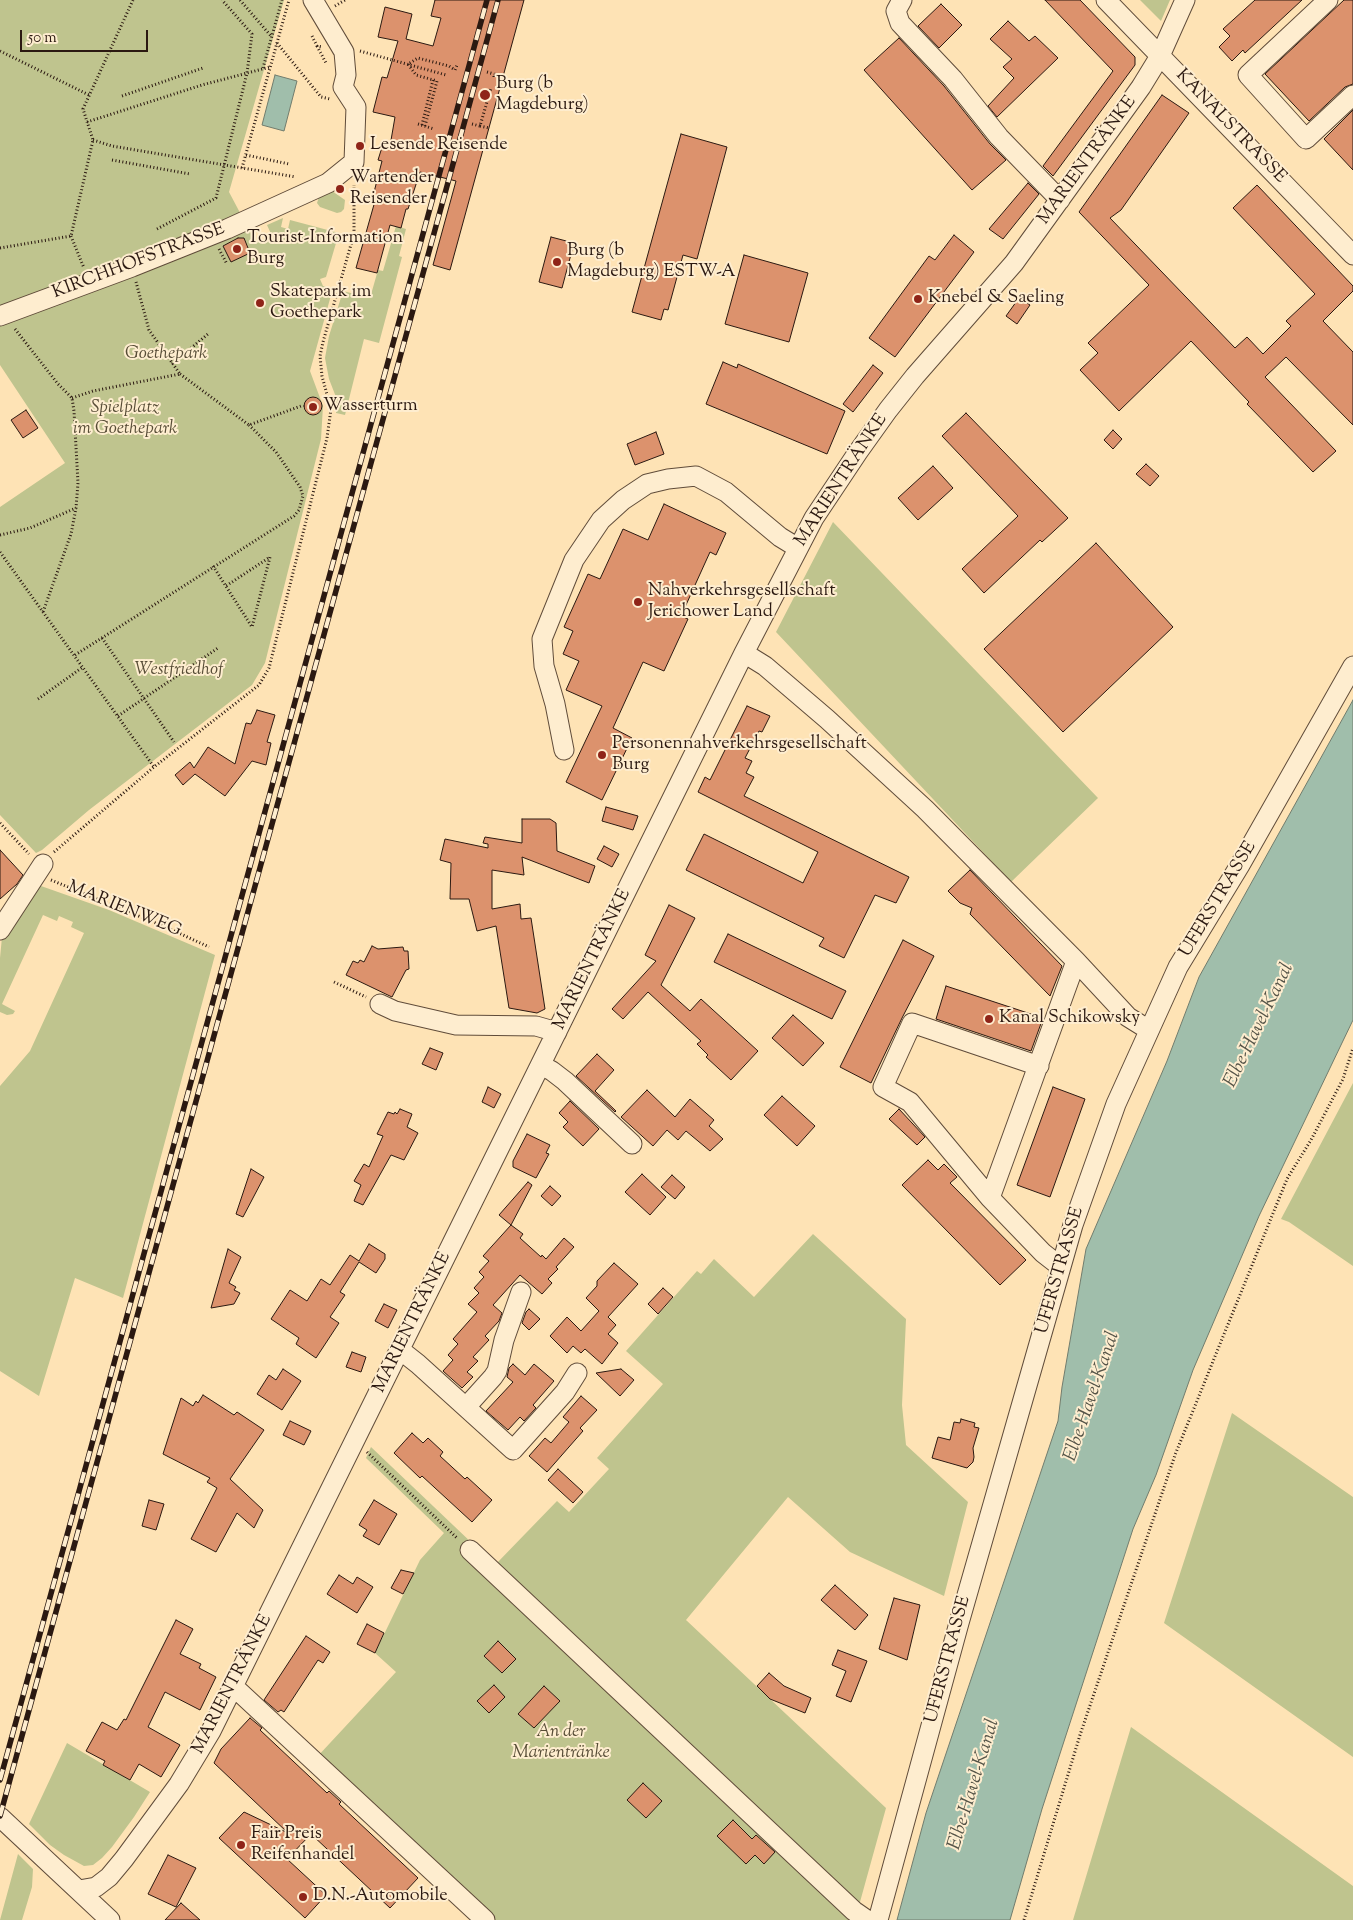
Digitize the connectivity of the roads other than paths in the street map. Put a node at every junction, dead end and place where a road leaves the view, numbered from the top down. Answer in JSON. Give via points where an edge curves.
{"nodes":[{"id":1,"x":313,"y":0,"type":"edge"},
{"id":2,"x":902,"y":0,"type":"edge"},
{"id":3,"x":1106,"y":0,"type":"edge"},
{"id":4,"x":1185,"y":0,"type":"edge"},
{"id":5,"x":1328,"y":0,"type":"edge"},
{"id":6,"x":1160,"y":56,"type":"junction"},
{"id":7,"x":1353,"y":95,"type":"edge"},
{"id":8,"x":1060,"y":200,"type":"junction"},
{"id":9,"x":1353,"y":255,"type":"edge"},
{"id":10,"x":2,"y":315,"type":"edge"},
{"id":11,"x":798,"y":548,"type":"junction"},
{"id":12,"x":744,"y":653,"type":"junction"},
{"id":13,"x":1353,"y":666,"type":"edge"},
{"id":14,"x":564,"y":750,"type":"dead end"},
{"id":15,"x":41,"y":869,"type":"road end"},
{"id":16,"x":0,"y":930,"type":"edge"},
{"id":17,"x":1076,"y":961,"type":"junction"},
{"id":18,"x":380,"y":1004,"type":"road end"},
{"id":19,"x":1149,"y":1030,"type":"junction"},
{"id":20,"x":557,"y":1032,"type":"junction"},
{"id":21,"x":541,"y":1065,"type":"junction"},
{"id":22,"x":1039,"y":1066,"type":"junction"},
{"id":23,"x":632,"y":1144,"type":"dead end"},
{"id":24,"x":990,"y":1198,"type":"junction"},
{"id":25,"x":1061,"y":1266,"type":"junction"},
{"id":26,"x":522,"y":1292,"type":"dead end"},
{"id":27,"x":399,"y":1350,"type":"junction"},
{"id":28,"x":577,"y":1373,"type":"dead end"},
{"id":29,"x":466,"y":1407,"type":"junction"},
{"id":30,"x":470,"y":1550,"type":"road end"},
{"id":31,"x":233,"y":1686,"type":"junction"},
{"id":32,"x":0,"y":1817,"type":"edge"},
{"id":33,"x":80,"y":1890,"type":"junction"},
{"id":34,"x":110,"y":1920,"type":"edge"},
{"id":35,"x":485,"y":1920,"type":"edge"},
{"id":36,"x":866,"y":1920,"type":"edge"},
{"id":37,"x":878,"y":1920,"type":"edge"}],
"edges":[{"from":1,"to":10,"type":"street","name":"KIRCHHOFSTRASSE","via":[[344,52],[346,75],[343,86],[356,107],[354,162],[328,183],[227,229]]},
{"from":2,"to":8,"type":"street","via":[[896,11],[900,23],[953,80],[999,137]]},
{"from":3,"to":6,"type":"street","name":"KANALSTRASSE"},
{"from":4,"to":6,"type":"street","name":"MARIENTRÄNKE"},
{"from":5,"to":7,"type":"street","via":[[1248,75],[1306,138]]},
{"from":6,"to":8,"type":"street","name":"MARIENTRÄNKE"},
{"from":6,"to":9,"type":"street","name":"KANALSTRASSE"},
{"from":8,"to":11,"type":"street","name":"MARIENTRÄNKE","via":[[1014,263],[888,410],[814,518]]},
{"from":11,"to":12,"type":"street","name":"MARIENTRÄNKE"},
{"from":11,"to":14,"type":"street","via":[[726,492],[696,476],[668,478],[647,484],[623,500],[601,520],[574,560],[542,639],[544,666]]},
{"from":12,"to":17,"type":"street","via":[[765,666],[827,718],[925,809]]},
{"from":12,"to":20,"type":"street","name":"MARIENTRÄNKE"},
{"from":13,"to":19,"type":"street","name":"UFERSTRASSE","via":[[1178,967]]},
{"from":15,"to":16,"type":"street"},
{"from":17,"to":19,"type":"street","via":[[1128,1017]]},
{"from":17,"to":22,"type":"street"},
{"from":18,"to":20,"type":"street","via":[[395,1011],[456,1025],[536,1026]]},
{"from":19,"to":25,"type":"street","name":"UFERSTRASSE","via":[[1116,1104]]},
{"from":20,"to":21,"type":"street","name":"MARIENTRÄNKE"},
{"from":21,"to":23,"type":"street","via":[[565,1081]]},
{"from":21,"to":27,"type":"street","name":"MARIENTRÄNKE"},
{"from":22,"to":24,"type":"street"},
{"from":22,"to":24,"type":"street","via":[[912,1023],[883,1087],[910,1102]]},
{"from":24,"to":25,"type":"street","via":[[1043,1253]]},
{"from":25,"to":37,"type":"street","name":"UFERSTRASSE"},
{"from":26,"to":29,"type":"street","via":[[504,1340],[497,1371]]},
{"from":27,"to":29,"type":"street"},
{"from":27,"to":31,"type":"street","name":"MARIENTRÄNKE"},
{"from":28,"to":29,"type":"street","via":[[565,1392],[513,1450]]},
{"from":30,"to":36,"type":"street"},
{"from":31,"to":33,"type":"street","name":"MARIENTRÄNKE","via":[[180,1784],[124,1859],[96,1887]]},
{"from":31,"to":35,"type":"street"},
{"from":32,"to":33,"type":"street"},
{"from":33,"to":34,"type":"street"}]}
